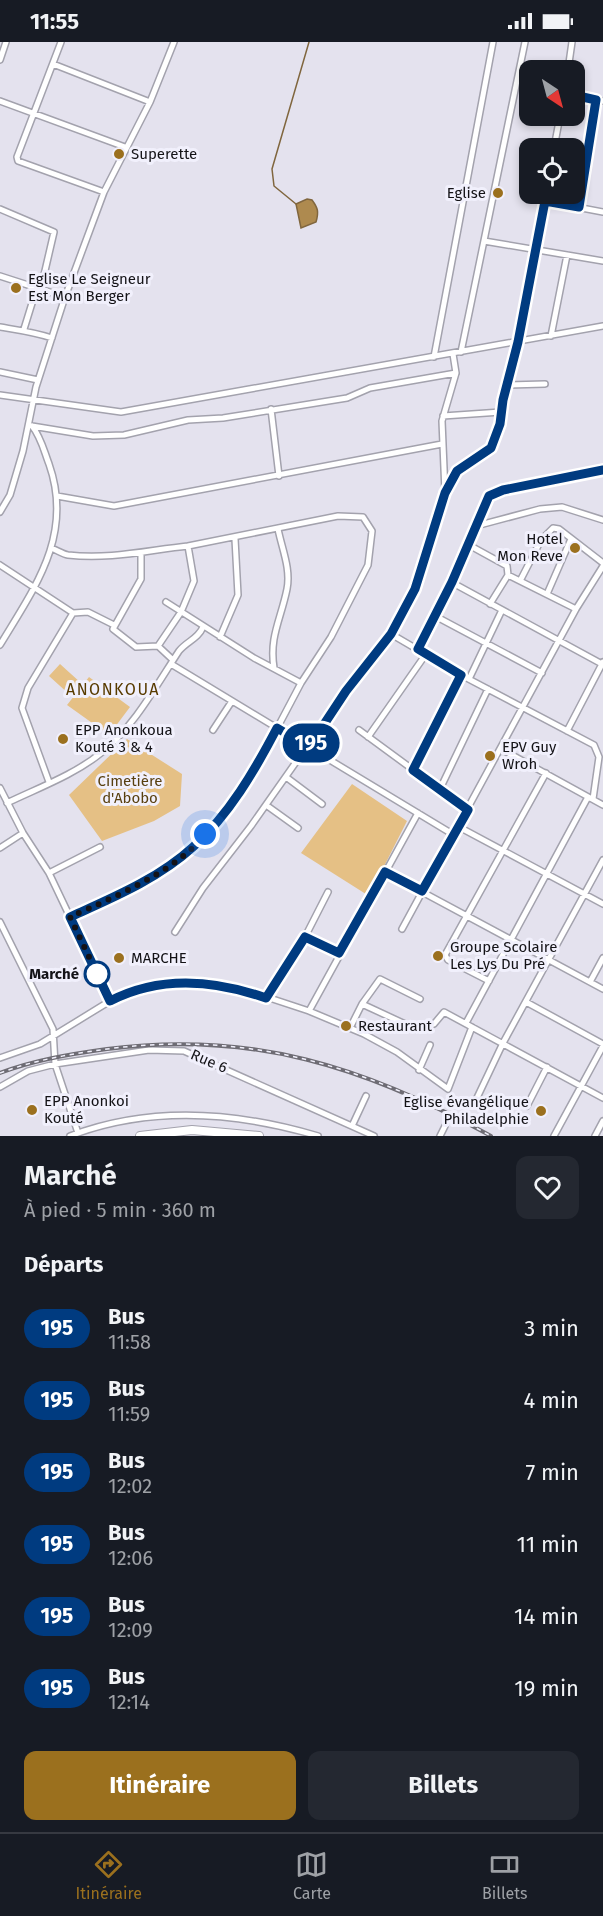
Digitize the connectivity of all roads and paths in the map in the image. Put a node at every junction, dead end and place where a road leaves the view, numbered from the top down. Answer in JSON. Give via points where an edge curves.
{"nodes":[{"id":1,"x":6,"y":42,"type":"edge"},
{"id":2,"x":61,"y":42,"type":"edge"},
{"id":3,"x":174,"y":42,"type":"edge"},
{"id":4,"x":493,"y":42,"type":"edge"},
{"id":5,"x":525,"y":42,"type":"edge"},
{"id":6,"x":572,"y":42,"type":"edge"},
{"id":7,"x":2,"y":48,"type":"edge"},
{"id":8,"x":0,"y":60,"type":"edge"},
{"id":9,"x":569,"y":60,"type":"edge"},
{"id":10,"x":53,"y":64,"type":"junction"},
{"id":11,"x":585,"y":98,"type":"edge"},
{"id":12,"x":596,"y":100,"type":"junction"},
{"id":13,"x":0,"y":101,"type":"edge"},
{"id":14,"x":603,"y":101,"type":"edge"},
{"id":15,"x":150,"y":102,"type":"junction"},
{"id":16,"x":35,"y":114,"type":"junction"},
{"id":17,"x":125,"y":147,"type":"junction"},
{"id":18,"x":104,"y":192,"type":"junction"},
{"id":19,"x":544,"y":204,"type":"edge"},
{"id":20,"x":562,"y":204,"type":"edge"},
{"id":21,"x":579,"y":207,"type":"junction"},
{"id":22,"x":0,"y":209,"type":"edge"},
{"id":23,"x":603,"y":212,"type":"edge"},
{"id":24,"x":484,"y":241,"type":"junction"},
{"id":25,"x":536,"y":250,"type":"junction"},
{"id":26,"x":567,"y":255,"type":"junction"},
{"id":27,"x":603,"y":261,"type":"edge"},
{"id":28,"x":0,"y":276,"type":"edge"},
{"id":29,"x":39,"y":288,"type":"junction"},
{"id":30,"x":64,"y":297,"type":"junction"},
{"id":31,"x":603,"y":326,"type":"edge"},
{"id":32,"x":0,"y":327,"type":"edge"},
{"id":33,"x":24,"y":329,"type":"junction"},
{"id":34,"x":551,"y":336,"type":"junction"},
{"id":35,"x":52,"y":338,"type":"junction"},
{"id":36,"x":518,"y":342,"type":"junction"},
{"id":37,"x":461,"y":352,"type":"junction"},
{"id":38,"x":453,"y":354,"type":"junction"},
{"id":39,"x":434,"y":357,"type":"junction"},
{"id":40,"x":0,"y":372,"type":"edge"},
{"id":41,"x":456,"y":373,"type":"junction"},
{"id":42,"x":38,"y":380,"type":"junction"},
{"id":43,"x":545,"y":384,"type":"dead end"},
{"id":44,"x":507,"y":385,"type":"junction"},
{"id":45,"x":0,"y":395,"type":"edge"},
{"id":46,"x":33,"y":402,"type":"junction"},
{"id":47,"x":271,"y":409,"type":"junction"},
{"id":48,"x":501,"y":412,"type":"junction"},
{"id":49,"x":443,"y":416,"type":"junction"},
{"id":50,"x":31,"y":425,"type":"junction"},
{"id":51,"x":442,"y":444,"type":"junction"},
{"id":52,"x":603,"y":470,"type":"edge"},
{"id":53,"x":279,"y":476,"type":"junction"},
{"id":54,"x":445,"y":493,"type":"junction"},
{"id":55,"x":57,"y":496,"type":"junction"},
{"id":56,"x":0,"y":512,"type":"edge"},
{"id":57,"x":603,"y":520,"type":"edge"},
{"id":58,"x":476,"y":526,"type":"junction"},
{"id":59,"x":278,"y":530,"type":"junction"},
{"id":60,"x":235,"y":539,"type":"junction"},
{"id":61,"x":571,"y":539,"type":"junction"},
{"id":62,"x":466,"y":544,"type":"junction"},
{"id":63,"x":188,"y":546,"type":"junction"},
{"id":64,"x":51,"y":548,"type":"junction"},
{"id":65,"x":141,"y":554,"type":"junction"},
{"id":66,"x":0,"y":566,"type":"edge"},
{"id":67,"x":603,"y":566,"type":"edge"},
{"id":68,"x":508,"y":574,"type":"junction"},
{"id":69,"x":520,"y":581,"type":"junction"},
{"id":70,"x":452,"y":582,"type":"junction"},
{"id":71,"x":35,"y":587,"type":"junction"},
{"id":72,"x":547,"y":594,"type":"junction"},
{"id":73,"x":166,"y":602,"type":"dead end"},
{"id":74,"x":490,"y":604,"type":"junction"},
{"id":75,"x":576,"y":609,"type":"junction"},
{"id":76,"x":502,"y":610,"type":"junction"},
{"id":77,"x":181,"y":612,"type":"junction"},
{"id":78,"x":73,"y":613,"type":"junction"},
{"id":79,"x":435,"y":616,"type":"junction"},
{"id":80,"x":114,"y":625,"type":"junction"},
{"id":81,"x":203,"y":627,"type":"junction"},
{"id":82,"x":391,"y":634,"type":"junction"},
{"id":83,"x":220,"y":637,"type":"junction"},
{"id":84,"x":558,"y":641,"type":"junction"},
{"id":85,"x":486,"y":643,"type":"junction"},
{"id":86,"x":0,"y":645,"type":"edge"},
{"id":87,"x":158,"y":646,"type":"junction"},
{"id":88,"x":418,"y":649,"type":"junction"},
{"id":89,"x":426,"y":654,"type":"junction"},
{"id":90,"x":172,"y":662,"type":"junction"},
{"id":91,"x":603,"y":663,"type":"edge"},
{"id":92,"x":274,"y":668,"type":"junction"},
{"id":93,"x":542,"y":673,"type":"junction"},
{"id":94,"x":461,"y":675,"type":"junction"},
{"id":95,"x":469,"y":679,"type":"junction"},
{"id":96,"x":301,"y":683,"type":"junction"},
{"id":97,"x":488,"y":689,"type":"junction"},
{"id":98,"x":232,"y":701,"type":"junction"},
{"id":99,"x":523,"y":708,"type":"junction"},
{"id":100,"x":277,"y":728,"type":"junction"},
{"id":101,"x":213,"y":730,"type":"dead end"},
{"id":102,"x":359,"y":730,"type":"dead end"},
{"id":103,"x":567,"y":730,"type":"junction"},
{"id":104,"x":368,"y":737,"type":"junction"},
{"id":105,"x":309,"y":747,"type":"junction"},
{"id":106,"x":501,"y":749,"type":"junction"},
{"id":107,"x":413,"y":770,"type":"junction"},
{"id":108,"x":546,"y":773,"type":"junction"},
{"id":109,"x":286,"y":777,"type":"junction"},
{"id":110,"x":50,"y":782,"type":"junction"},
{"id":111,"x":0,"y":788,"type":"edge"},
{"id":112,"x":440,"y":789,"type":"junction"},
{"id":113,"x":591,"y":798,"type":"junction"},
{"id":114,"x":7,"y":803,"type":"junction"},
{"id":115,"x":322,"y":804,"type":"dead end"},
{"id":116,"x":603,"y":805,"type":"edge"},
{"id":117,"x":266,"y":806,"type":"junction"},
{"id":118,"x":468,"y":810,"type":"junction"},
{"id":119,"x":418,"y":813,"type":"junction"},
{"id":120,"x":459,"y":827,"type":"junction"},
{"id":121,"x":298,"y":828,"type":"dead end"},
{"id":122,"x":23,"y":833,"type":"junction"},
{"id":123,"x":454,"y":835,"type":"junction"},
{"id":124,"x":100,"y":847,"type":"dead end"},
{"id":125,"x":0,"y":848,"type":"edge"},
{"id":126,"x":504,"y":850,"type":"junction"},
{"id":127,"x":603,"y":860,"type":"edge"},
{"id":128,"x":385,"y":872,"type":"junction"},
{"id":129,"x":49,"y":873,"type":"junction"},
{"id":130,"x":547,"y":873,"type":"junction"},
{"id":131,"x":422,"y":891,"type":"junction"},
{"id":132,"x":328,"y":892,"type":"dead end"},
{"id":133,"x":585,"y":894,"type":"junction"},
{"id":134,"x":603,"y":904,"type":"edge"},
{"id":135,"x":468,"y":915,"type":"junction"},
{"id":136,"x":70,"y":917,"type":"junction"},
{"id":137,"x":0,"y":922,"type":"edge"},
{"id":138,"x":402,"y":929,"type":"dead end"},
{"id":139,"x":176,"y":932,"type":"dead end"},
{"id":140,"x":305,"y":937,"type":"junction"},
{"id":141,"x":512,"y":938,"type":"junction"},
{"id":142,"x":339,"y":953,"type":"junction"},
{"id":143,"x":603,"y":958,"type":"edge"},
{"id":144,"x":550,"y":960,"type":"junction"},
{"id":145,"x":489,"y":981,"type":"junction"},
{"id":146,"x":590,"y":982,"type":"junction"},
{"id":147,"x":603,"y":988,"type":"edge"},
{"id":148,"x":266,"y":998,"type":"junction"},
{"id":149,"x":420,"y":999,"type":"dead end"},
{"id":150,"x":110,"y":1001,"type":"junction"},
{"id":151,"x":526,"y":1002,"type":"junction"},
{"id":152,"x":362,"y":1004,"type":"junction"},
{"id":153,"x":309,"y":1011,"type":"junction"},
{"id":154,"x":469,"y":1025,"type":"junction"},
{"id":155,"x":350,"y":1028,"type":"junction"},
{"id":156,"x":54,"y":1036,"type":"junction"},
{"id":157,"x":503,"y":1043,"type":"junction"},
{"id":158,"x":430,"y":1045,"type":"dead end"},
{"id":159,"x":603,"y":1045,"type":"edge"},
{"id":160,"x":0,"y":1058,"type":"edge"},
{"id":161,"x":55,"y":1064,"type":"junction"},
{"id":162,"x":547,"y":1067,"type":"junction"},
{"id":163,"x":419,"y":1070,"type":"junction"},
{"id":164,"x":582,"y":1086,"type":"junction"},
{"id":165,"x":0,"y":1087,"type":"edge"},
{"id":166,"x":366,"y":1096,"type":"dead end"},
{"id":167,"x":603,"y":1098,"type":"edge"},
{"id":168,"x":475,"y":1102,"type":"dead end"},
{"id":169,"x":527,"y":1106,"type":"dead end"},
{"id":170,"x":603,"y":1121,"type":"edge"},
{"id":171,"x":352,"y":1126,"type":"junction"},
{"id":172,"x":445,"y":1126,"type":"dead end"},
{"id":173,"x":78,"y":1133,"type":"junction"},
{"id":174,"x":70,"y":1136,"type":"edge"},
{"id":175,"x":140,"y":1136,"type":"edge"},
{"id":176,"x":259,"y":1136,"type":"edge"},
{"id":177,"x":318,"y":1136,"type":"edge"},
{"id":178,"x":374,"y":1136,"type":"edge"},
{"id":179,"x":440,"y":1136,"type":"edge"},
{"id":180,"x":554,"y":1136,"type":"edge"},
{"id":181,"x":595,"y":1136,"type":"edge"}],
"edges":[{"from":1,"to":7,"type":"street"},
{"from":2,"to":10,"type":"street"},
{"from":3,"to":15,"type":"street"},
{"from":4,"to":39,"type":"street"},
{"from":5,"to":24,"type":"street"},
{"from":6,"to":9,"type":"street"},
{"from":7,"to":8,"type":"street"},
{"from":10,"to":15,"type":"street"},
{"from":10,"to":16,"type":"street"},
{"from":11,"to":12,"type":"street"},
{"from":12,"to":14,"type":"street"},
{"from":12,"to":21,"type":"street"},
{"from":13,"to":16,"type":"street"},
{"from":15,"to":17,"type":"street"},
{"from":16,"to":17,"type":"street"},
{"from":16,"to":18,"type":"street","via":[[18,148],[18,161]]},
{"from":17,"to":18,"type":"street"},
{"from":18,"to":30,"type":"street"},
{"from":19,"to":25,"type":"street"},
{"from":20,"to":21,"type":"street"},
{"from":21,"to":23,"type":"street"},
{"from":22,"to":29,"type":"street","via":[[54,232]]},
{"from":24,"to":25,"type":"street"},
{"from":24,"to":37,"type":"street"},
{"from":25,"to":26,"type":"street"},
{"from":25,"to":36,"type":"street"},
{"from":26,"to":27,"type":"street"},
{"from":26,"to":34,"type":"street"},
{"from":28,"to":29,"type":"street"},
{"from":29,"to":30,"type":"street"},
{"from":29,"to":33,"type":"street"},
{"from":30,"to":35,"type":"street"},
{"from":31,"to":34,"type":"street"},
{"from":32,"to":33,"type":"street"},
{"from":33,"to":35,"type":"street"},
{"from":34,"to":36,"type":"street"},
{"from":35,"to":42,"type":"street"},
{"from":36,"to":37,"type":"street"},
{"from":36,"to":44,"type":"street"},
{"from":37,"to":38,"type":"street"},
{"from":38,"to":39,"type":"street"},
{"from":38,"to":41,"type":"street"},
{"from":39,"to":46,"type":"street","via":[[121,412]]},
{"from":40,"to":42,"type":"street"},
{"from":41,"to":47,"type":"street","via":[[370,388],[347,398]]},
{"from":41,"to":49,"type":"street"},
{"from":42,"to":46,"type":"street"},
{"from":43,"to":44,"type":"street"},
{"from":44,"to":48,"type":"street"},
{"from":45,"to":46,"type":"street"},
{"from":46,"to":50,"type":"street"},
{"from":47,"to":50,"type":"street","via":[[188,420],[124,435],[93,436]]},
{"from":47,"to":53,"type":"street"},
{"from":48,"to":49,"type":"street"},
{"from":48,"to":54,"type":"street","via":[[491,448],[457,471]]},
{"from":49,"to":51,"type":"street"},
{"from":50,"to":55,"type":"street","via":[[38,434]]},
{"from":50,"to":56,"type":"street","via":[[10,495]]},
{"from":51,"to":53,"type":"street"},
{"from":51,"to":54,"type":"street"},
{"from":52,"to":58,"type":"street","via":[[493,493],[486,499]]},
{"from":53,"to":55,"type":"street","via":[[114,506]]},
{"from":54,"to":82,"type":"street","via":[[415,589]]},
{"from":55,"to":64,"type":"street","via":[[59,509]]},
{"from":57,"to":58,"type":"street","via":[[572,509],[550,508]]},
{"from":58,"to":62,"type":"street"},
{"from":59,"to":60,"type":"street"},
{"from":59,"to":92,"type":"street","via":[[288,577],[272,638]]},
{"from":59,"to":96,"type":"street","via":[[338,516],[358,516],[367,520],[372,531],[368,565],[331,637]]},
{"from":60,"to":63,"type":"street"},
{"from":60,"to":83,"type":"street","via":[[238,595]]},
{"from":61,"to":67,"type":"street"},
{"from":61,"to":69,"type":"street","via":[[556,528],[548,531]]},
{"from":61,"to":72,"type":"street"},
{"from":62,"to":68,"type":"street","via":[[507,566]]},
{"from":62,"to":70,"type":"street"},
{"from":63,"to":65,"type":"street"},
{"from":63,"to":77,"type":"street","via":[[194,581]]},
{"from":64,"to":65,"type":"street","via":[[66,555]]},
{"from":64,"to":71,"type":"street"},
{"from":65,"to":80,"type":"street","via":[[141,579]]},
{"from":66,"to":71,"type":"street"},
{"from":67,"to":75,"type":"street"},
{"from":68,"to":69,"type":"street"},
{"from":68,"to":74,"type":"street"},
{"from":69,"to":72,"type":"street"},
{"from":70,"to":74,"type":"street"},
{"from":70,"to":79,"type":"street"},
{"from":71,"to":78,"type":"street"},
{"from":71,"to":86,"type":"street"},
{"from":72,"to":75,"type":"street"},
{"from":73,"to":77,"type":"street"},
{"from":74,"to":76,"type":"street"},
{"from":75,"to":84,"type":"street"},
{"from":76,"to":84,"type":"street"},
{"from":76,"to":85,"type":"street"},
{"from":77,"to":81,"type":"street"},
{"from":77,"to":87,"type":"street"},
{"from":78,"to":80,"type":"street","via":[[88,612]]},
{"from":78,"to":110,"type":"street","via":[[23,702],[23,715]]},
{"from":79,"to":85,"type":"street"},
{"from":79,"to":88,"type":"street"},
{"from":80,"to":87,"type":"street","via":[[114,632],[136,647]]},
{"from":81,"to":83,"type":"street"},
{"from":81,"to":90,"type":"street","via":[[198,636],[183,645]]},
{"from":82,"to":88,"type":"street"},
{"from":82,"to":105,"type":"street"},
{"from":83,"to":92,"type":"street"},
{"from":84,"to":91,"type":"street"},
{"from":84,"to":93,"type":"street"},
{"from":85,"to":93,"type":"street"},
{"from":85,"to":95,"type":"street"},
{"from":87,"to":90,"type":"street"},
{"from":88,"to":89,"type":"street"},
{"from":89,"to":94,"type":"street"},
{"from":89,"to":104,"type":"street"},
{"from":90,"to":98,"type":"street"},
{"from":90,"to":110,"type":"street","via":[[123,733],[96,757]]},
{"from":91,"to":103,"type":"street"},
{"from":92,"to":96,"type":"street"},
{"from":93,"to":99,"type":"street"},
{"from":94,"to":95,"type":"street"},
{"from":94,"to":107,"type":"street"},
{"from":95,"to":97,"type":"street"},
{"from":96,"to":100,"type":"street"},
{"from":97,"to":99,"type":"street"},
{"from":97,"to":112,"type":"street"},
{"from":98,"to":100,"type":"street"},
{"from":98,"to":101,"type":"street"},
{"from":99,"to":103,"type":"street"},
{"from":99,"to":106,"type":"street"},
{"from":100,"to":105,"type":"street"},
{"from":100,"to":136,"type":"street","via":[[238,794],[192,849],[142,882]]},
{"from":102,"to":104,"type":"street"},
{"from":103,"to":113,"type":"street","via":[[598,751]]},
{"from":104,"to":107,"type":"street"},
{"from":105,"to":109,"type":"street"},
{"from":105,"to":119,"type":"street"},
{"from":106,"to":108,"type":"street"},
{"from":106,"to":118,"type":"street"},
{"from":107,"to":112,"type":"street"},
{"from":108,"to":113,"type":"street"},
{"from":108,"to":126,"type":"street"},
{"from":109,"to":115,"type":"street"},
{"from":109,"to":117,"type":"street"},
{"from":110,"to":114,"type":"street"},
{"from":111,"to":114,"type":"street"},
{"from":112,"to":118,"type":"street"},
{"from":113,"to":116,"type":"street"},
{"from":113,"to":130,"type":"street"},
{"from":114,"to":122,"type":"street"},
{"from":117,"to":121,"type":"street"},
{"from":117,"to":139,"type":"street","via":[[203,888]]},
{"from":118,"to":120,"type":"street"},
{"from":119,"to":123,"type":"street"},
{"from":119,"to":128,"type":"street"},
{"from":120,"to":123,"type":"street"},
{"from":120,"to":126,"type":"street"},
{"from":122,"to":125,"type":"street"},
{"from":122,"to":129,"type":"street"},
{"from":123,"to":131,"type":"street"},
{"from":124,"to":129,"type":"street"},
{"from":126,"to":130,"type":"street"},
{"from":126,"to":135,"type":"street"},
{"from":127,"to":133,"type":"street"},
{"from":128,"to":131,"type":"street"},
{"from":128,"to":142,"type":"street"},
{"from":129,"to":136,"type":"street"},
{"from":130,"to":133,"type":"street"},
{"from":130,"to":141,"type":"street"},
{"from":131,"to":135,"type":"street"},
{"from":131,"to":138,"type":"street"},
{"from":132,"to":140,"type":"street"},
{"from":133,"to":134,"type":"street"},
{"from":133,"to":144,"type":"street"},
{"from":135,"to":141,"type":"street"},
{"from":135,"to":145,"type":"street","via":[[445,955]]},
{"from":136,"to":150,"type":"street"},
{"from":137,"to":156,"type":"street"},
{"from":140,"to":142,"type":"street"},
{"from":140,"to":148,"type":"street"},
{"from":141,"to":144,"type":"street"},
{"from":141,"to":145,"type":"street"},
{"from":142,"to":153,"type":"street"},
{"from":143,"to":146,"type":"street"},
{"from":144,"to":146,"type":"street"},
{"from":144,"to":151,"type":"street"},
{"from":145,"to":154,"type":"street"},
{"from":146,"to":147,"type":"street"},
{"from":148,"to":150,"type":"street","via":[[227,985],[159,984],[138,988]]},
{"from":148,"to":153,"type":"street"},
{"from":149,"to":152,"type":"street","via":[[380,979]]},
{"from":150,"to":156,"type":"street"},
{"from":151,"to":157,"type":"street"},
{"from":151,"to":159,"type":"street"},
{"from":152,"to":154,"type":"street","via":[[418,1030],[434,1024],[444,1012]]},
{"from":152,"to":155,"type":"street"},
{"from":153,"to":155,"type":"street"},
{"from":154,"to":157,"type":"street"},
{"from":154,"to":163,"type":"street","via":[[448,1089]]},
{"from":155,"to":163,"type":"street","via":[[392,1048]]},
{"from":156,"to":160,"type":"street"},
{"from":156,"to":161,"type":"street"},
{"from":157,"to":162,"type":"street"},
{"from":157,"to":168,"type":"street"},
{"from":158,"to":163,"type":"street"},
{"from":159,"to":164,"type":"street"},
{"from":161,"to":165,"type":"street","name":"Rue 6","via":[[28,1071]]},
{"from":161,"to":171,"type":"street","name":"Rue 6","via":[[149,1050],[184,1051]]},
{"from":161,"to":173,"type":"street"},
{"from":162,"to":164,"type":"street"},
{"from":162,"to":169,"type":"street"},
{"from":164,"to":167,"type":"street"},
{"from":164,"to":180,"type":"street"},
{"from":166,"to":171,"type":"street"},
{"from":170,"to":181,"type":"street"},
{"from":171,"to":178,"type":"street","name":"Rue 6"},
{"from":172,"to":179,"type":"street"},
{"from":173,"to":174,"type":"street"},
{"from":173,"to":177,"type":"street","via":[[153,1116],[199,1115],[275,1124]]},
{"from":175,"to":176,"type":"main road","via":[[192,1130]]}]}
